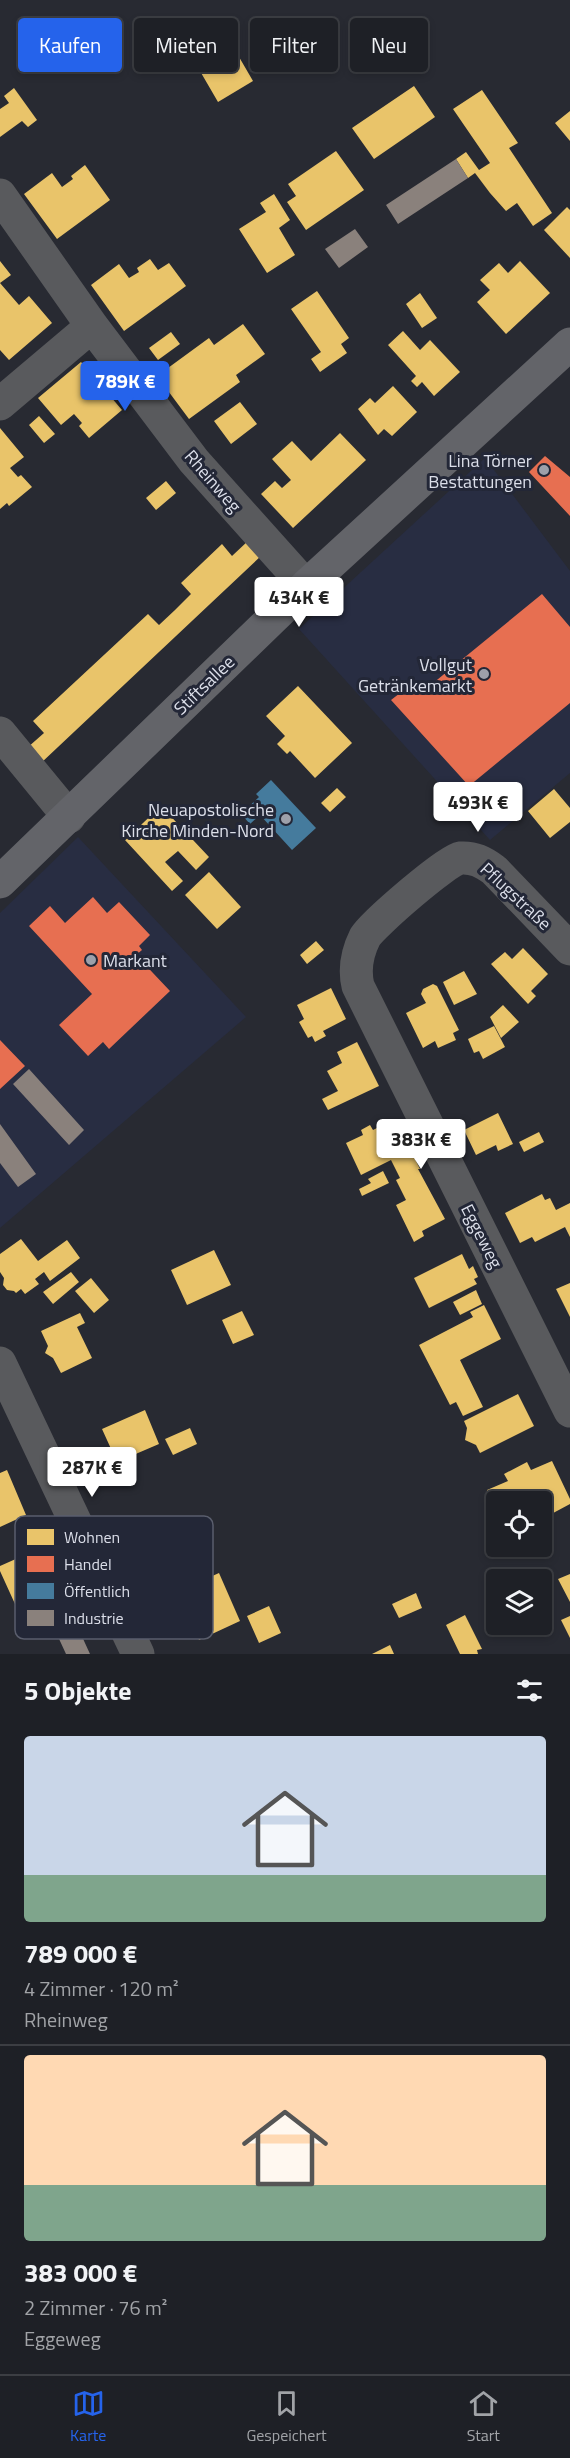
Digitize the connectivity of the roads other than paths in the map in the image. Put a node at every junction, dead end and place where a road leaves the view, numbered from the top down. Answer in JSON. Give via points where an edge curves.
{"nodes":[{"id":1,"x":0,"y":195,"type":"edge"},
{"id":2,"x":92,"y":326,"type":"junction"},
{"id":3,"x":570,"y":344,"type":"edge"},
{"id":4,"x":0,"y":404,"type":"edge"},
{"id":5,"x":306,"y":586,"type":"junction"},
{"id":6,"x":0,"y":733,"type":"edge"},
{"id":7,"x":69,"y":817,"type":"junction"},
{"id":8,"x":0,"y":882,"type":"edge"},
{"id":9,"x":371,"y":928,"type":"joint"},
{"id":10,"x":570,"y":949,"type":"edge"},
{"id":11,"x":0,"y":1363,"type":"edge"},
{"id":12,"x":570,"y":1411,"type":"edge"},
{"id":13,"x":73,"y":1516,"type":"edge"},
{"id":14,"x":131,"y":1639,"type":"edge"},
{"id":15,"x":138,"y":1654,"type":"edge"}],
"edges":[{"from":1,"to":2,"type":"street","name":"Rheinweg"},
{"from":2,"to":4,"type":"street"},
{"from":2,"to":5,"type":"street","name":"Rheinweg","via":[[195,461]]},
{"from":3,"to":5,"type":"main road","name":"Stiftsallee"},
{"from":5,"to":7,"type":"main road","name":"Stiftsallee"},
{"from":6,"to":7,"type":"street"},
{"from":7,"to":8,"type":"main road","name":"Stiftsallee"},
{"from":9,"to":10,"type":"street","name":"Pflugstraße","via":[[444,866],[458,858],[474,858],[494,870]]},
{"from":9,"to":12,"type":"street","name":"Eggeweg","via":[[358,955],[358,986]]},
{"from":11,"to":13,"type":"street"},
{"from":14,"to":15,"type":"street"}]}
